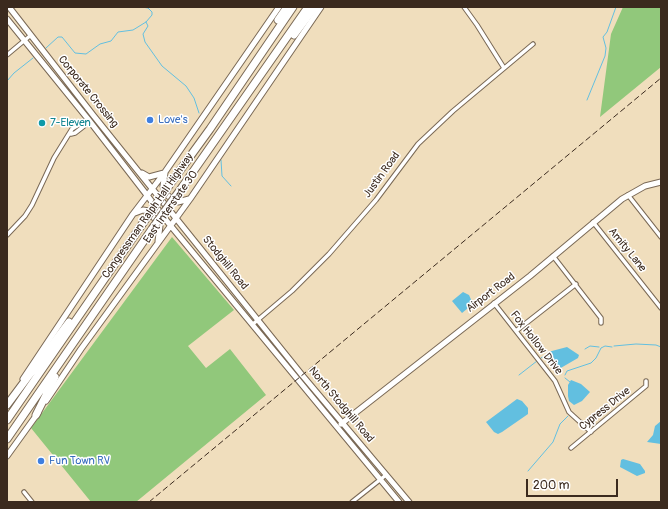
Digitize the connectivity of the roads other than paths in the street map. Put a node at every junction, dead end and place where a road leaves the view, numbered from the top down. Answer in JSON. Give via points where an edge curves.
{"nodes":[{"id":1,"x":9,"y":7,"type":"edge"},
{"id":2,"x":279,"y":7,"type":"edge"},
{"id":3,"x":287,"y":7,"type":"edge"},
{"id":4,"x":293,"y":7,"type":"edge"},
{"id":5,"x":308,"y":7,"type":"edge"},
{"id":6,"x":315,"y":7,"type":"edge"},
{"id":7,"x":321,"y":7,"type":"edge"},
{"id":8,"x":464,"y":7,"type":"edge"},
{"id":9,"x":7,"y":19,"type":"edge"},
{"id":10,"x":31,"y":35,"type":"junction"},
{"id":11,"x":24,"y":41,"type":"junction"},
{"id":12,"x":533,"y":44,"type":"dead end"},
{"id":13,"x":7,"y":54,"type":"edge"},
{"id":14,"x":504,"y":68,"type":"junction"},
{"id":15,"x":230,"y":101,"type":"junction"},
{"id":16,"x":86,"y":121,"type":"junction"},
{"id":17,"x":227,"y":123,"type":"junction"},
{"id":18,"x":138,"y":171,"type":"junction"},
{"id":19,"x":165,"y":172,"type":"junction"},
{"id":20,"x":661,"y":182,"type":"edge"},
{"id":21,"x":152,"y":189,"type":"junction"},
{"id":22,"x":148,"y":195,"type":"junction"},
{"id":23,"x":628,"y":195,"type":"junction"},
{"id":24,"x":190,"y":199,"type":"junction"},
{"id":25,"x":133,"y":214,"type":"junction"},
{"id":26,"x":176,"y":218,"type":"junction"},
{"id":27,"x":593,"y":222,"type":"junction"},
{"id":28,"x":170,"y":226,"type":"junction"},
{"id":29,"x":7,"y":235,"type":"edge"},
{"id":30,"x":661,"y":237,"type":"edge"},
{"id":31,"x":156,"y":245,"type":"junction"},
{"id":32,"x":553,"y":256,"type":"junction"},
{"id":33,"x":107,"y":275,"type":"junction"},
{"id":34,"x":576,"y":284,"type":"junction"},
{"id":35,"x":107,"y":293,"type":"junction"},
{"id":36,"x":494,"y":303,"type":"junction"},
{"id":37,"x":661,"y":308,"type":"edge"},
{"id":38,"x":258,"y":320,"type":"junction"},
{"id":39,"x":601,"y":323,"type":"dead end"},
{"id":40,"x":253,"y":324,"type":"junction"},
{"id":41,"x":516,"y":331,"type":"junction"},
{"id":42,"x":646,"y":381,"type":"dead end"},
{"id":43,"x":7,"y":401,"type":"edge"},
{"id":44,"x":7,"y":405,"type":"edge"},
{"id":45,"x":36,"y":415,"type":"junction"},
{"id":46,"x":7,"y":420,"type":"edge"},
{"id":47,"x":342,"y":423,"type":"junction"},
{"id":48,"x":336,"y":427,"type":"junction"},
{"id":49,"x":591,"y":432,"type":"junction"},
{"id":50,"x":7,"y":439,"type":"edge"},
{"id":51,"x":571,"y":448,"type":"dead end"},
{"id":52,"x":7,"y":456,"type":"edge"},
{"id":53,"x":386,"y":475,"type":"junction"},
{"id":54,"x":380,"y":479,"type":"junction"},
{"id":55,"x":24,"y":492,"type":"dead end"},
{"id":56,"x":32,"y":502,"type":"edge"},
{"id":57,"x":352,"y":502,"type":"edge"},
{"id":58,"x":399,"y":502,"type":"edge"},
{"id":59,"x":409,"y":502,"type":"edge"}],
"edges":[{"from":1,"to":10,"type":"main road","name":"Corporate Crossing"},
{"from":2,"to":19,"type":"main road"},
{"from":3,"to":15,"type":"highway","via":[[255,55]]},
{"from":4,"to":15,"type":"highway","name":"Congressman Ralph Hall Highway"},
{"from":5,"to":17,"type":"highway","name":"Congressman Ralph Hall Highway"},
{"from":6,"to":17,"type":"highway"},
{"from":7,"to":24,"type":"main road","name":"East Interstate 30"},
{"from":8,"to":14,"type":"street"},
{"from":9,"to":11,"type":"main road","name":"Corporate Crossing"},
{"from":10,"to":11,"type":"street"},
{"from":10,"to":18,"type":"main road","name":"Corporate Crossing"},
{"from":11,"to":13,"type":"street"},
{"from":11,"to":16,"type":"main road","name":"Corporate Crossing"},
{"from":12,"to":14,"type":"street","name":"Justin Road"},
{"from":14,"to":38,"type":"street","name":"Justin Road","via":[[418,144],[352,229],[310,274]]},
{"from":15,"to":33,"type":"highway","name":"Congressman Ralph Hall Highway","bridge":true},
{"from":16,"to":22,"type":"main road","name":"Corporate Crossing"},
{"from":16,"to":29,"type":"street","via":[[72,129],[56,154],[32,205]]},
{"from":17,"to":35,"type":"highway","name":"Congressman Ralph Hall Highway","bridge":true},
{"from":18,"to":19,"type":"main road","via":[[149,177]]},
{"from":18,"to":21,"type":"main road","name":"Corporate Crossing"},
{"from":19,"to":21,"type":"main road"},
{"from":19,"to":24,"type":"main road","via":[[163,186],[168,196],[178,202]]},
{"from":20,"to":23,"type":"main road","name":"Airport Road","via":[[644,186]]},
{"from":21,"to":22,"type":"main road"},
{"from":21,"to":26,"type":"main road","name":"Stodghill Road"},
{"from":22,"to":25,"type":"main road"},
{"from":22,"to":28,"type":"main road","name":"Corporate Crossing"},
{"from":23,"to":27,"type":"main road","name":"Airport Road"},
{"from":23,"to":30,"type":"street"},
{"from":24,"to":26,"type":"main road","name":"East Interstate 30"},
{"from":25,"to":31,"type":"main road","via":[[146,210],[153,217],[160,229]]},
{"from":25,"to":43,"type":"main road","via":[[60,326]]},
{"from":26,"to":28,"type":"main road","name":"East Interstate 30"},
{"from":26,"to":38,"type":"main road","name":"Stodghill Road"},
{"from":27,"to":32,"type":"main road","name":"Airport Road"},
{"from":27,"to":37,"type":"street","name":"Amity Lane"},
{"from":28,"to":31,"type":"main road","name":"East Interstate 30"},
{"from":28,"to":40,"type":"main road","name":"Stodghill Road"},
{"from":31,"to":45,"type":"main road","name":"East Interstate 30"},
{"from":32,"to":34,"type":"street"},
{"from":32,"to":36,"type":"main road","name":"Airport Road"},
{"from":33,"to":44,"type":"highway"},
{"from":33,"to":46,"type":"highway","name":"Congressman Ralph Hall Highway"},
{"from":34,"to":39,"type":"street","via":[[602,318]]},
{"from":34,"to":41,"type":"street"},
{"from":35,"to":45,"type":"highway","via":[[51,384]]},
{"from":35,"to":50,"type":"highway","name":"Congressman Ralph Hall Highway"},
{"from":36,"to":41,"type":"street","name":"Fox Hollow Drive"},
{"from":36,"to":47,"type":"main road","name":"Airport Road"},
{"from":38,"to":40,"type":"street","name":"Justin Road"},
{"from":38,"to":47,"type":"main road","name":"North Stodghill Road"},
{"from":40,"to":48,"type":"main road","name":"North Stodghill Road"},
{"from":41,"to":49,"type":"street","name":"Fox Hollow Drive","via":[[555,381],[569,412]]},
{"from":42,"to":49,"type":"street","name":"Cypress Drive","via":[[646,386]]},
{"from":45,"to":52,"type":"main road","name":"East Interstate 30"},
{"from":47,"to":48,"type":"main road","name":"Airport Road"},
{"from":47,"to":53,"type":"main road","name":"North Stodghill Road"},
{"from":48,"to":54,"type":"main road","name":"North Stodghill Road"},
{"from":49,"to":51,"type":"street","name":"Cypress Drive"},
{"from":53,"to":54,"type":"street"},
{"from":53,"to":59,"type":"main road","name":"North Stodghill Road"},
{"from":54,"to":57,"type":"street"},
{"from":54,"to":58,"type":"main road","name":"North Stodghill Road"},
{"from":55,"to":56,"type":"street"}]}
